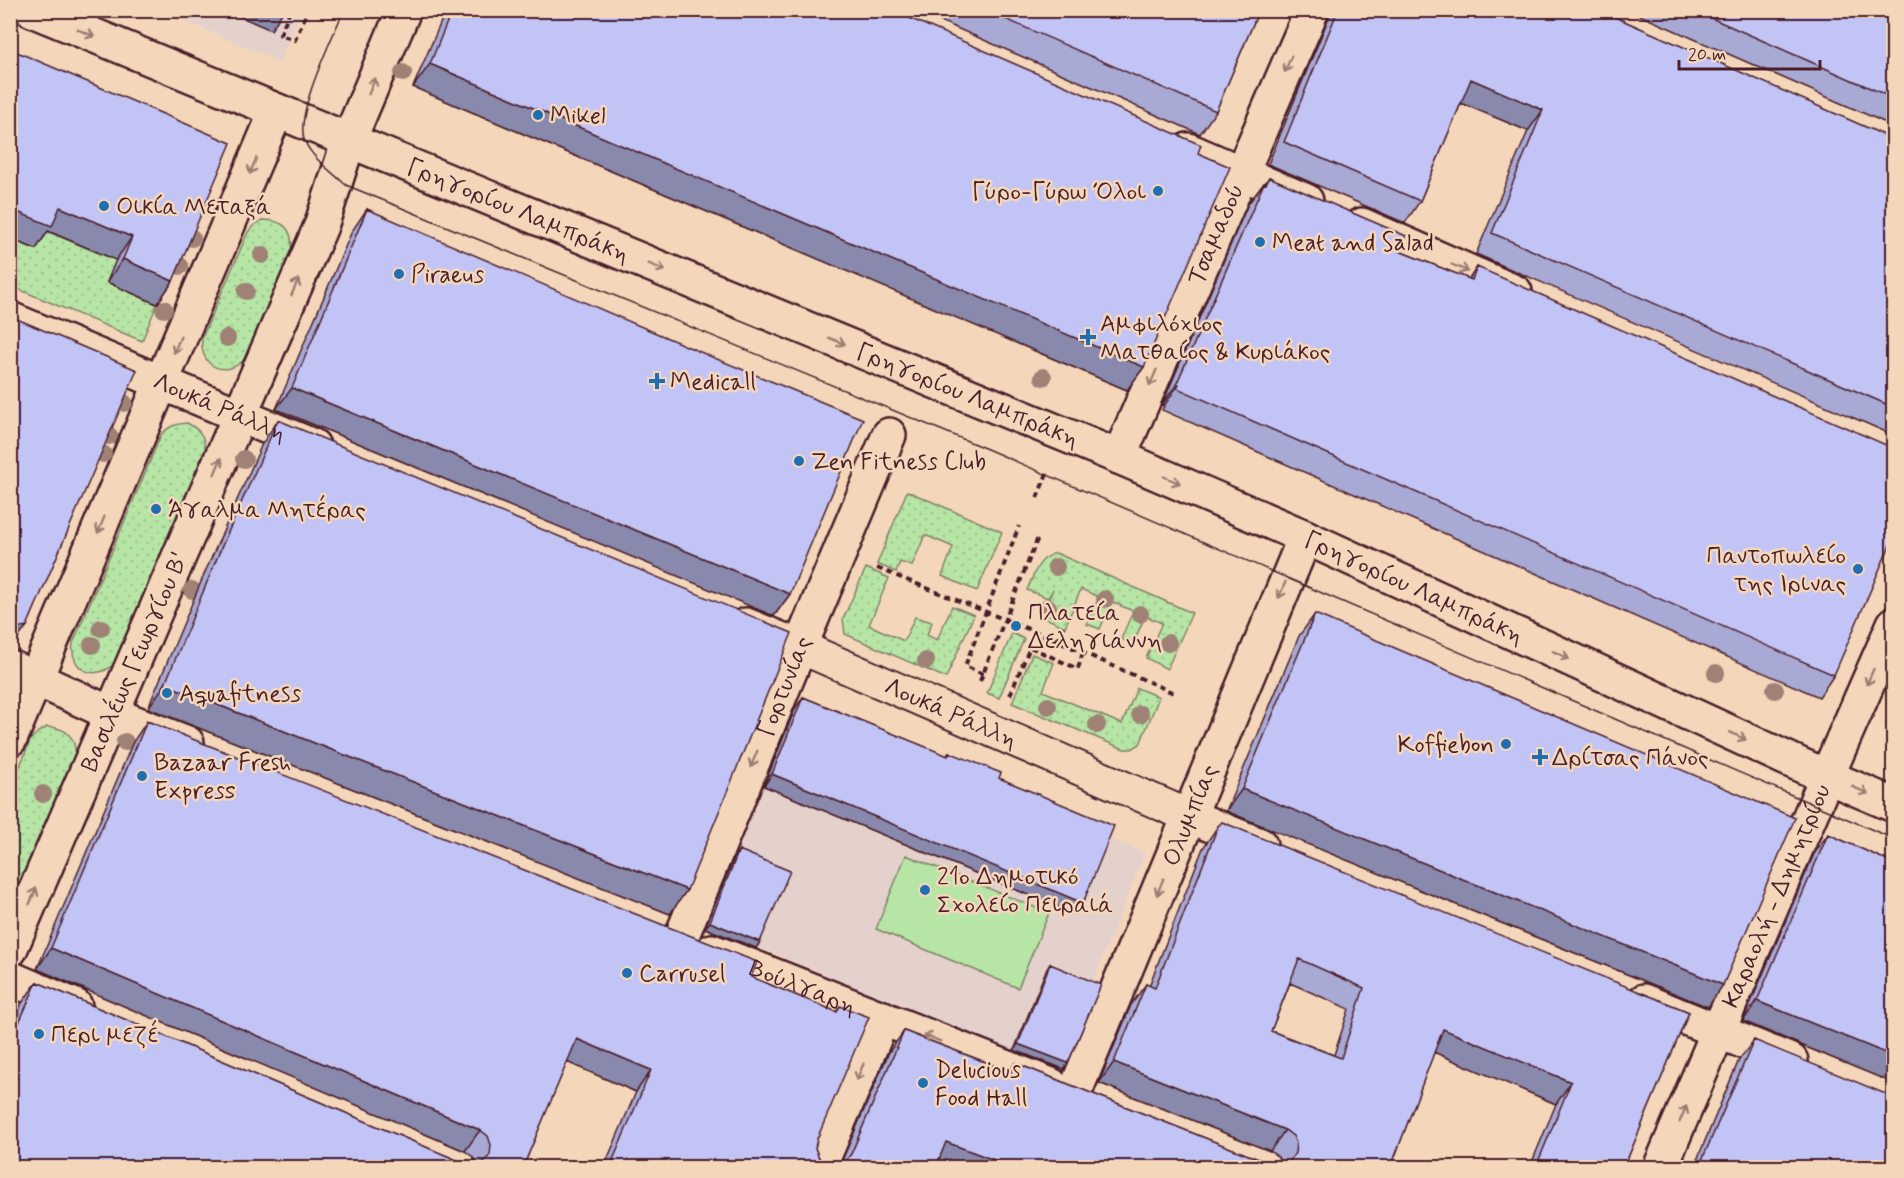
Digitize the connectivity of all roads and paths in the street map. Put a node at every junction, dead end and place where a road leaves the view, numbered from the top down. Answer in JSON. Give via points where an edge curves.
{"nodes":[{"id":1,"x":32,"y":10,"type":"edge"},
{"id":2,"x":290,"y":10,"type":"edge"},
{"id":3,"x":308,"y":10,"type":"edge"},
{"id":4,"x":404,"y":10,"type":"edge"},
{"id":5,"x":1312,"y":10,"type":"edge"},
{"id":6,"x":276,"y":112,"type":"junction"},
{"id":7,"x":349,"y":140,"type":"junction"},
{"id":8,"x":1164,"y":140,"type":"edge"},
{"id":9,"x":1241,"y":173,"type":"junction"},
{"id":10,"x":1546,"y":305,"type":"edge"},
{"id":11,"x":10,"y":319,"type":"edge"},
{"id":12,"x":161,"y":382,"type":"junction"},
{"id":13,"x":239,"y":415,"type":"junction"},
{"id":14,"x":889,"y":435,"type":"dead end"},
{"id":15,"x":338,"y":456,"type":"edge"},
{"id":16,"x":1119,"y":457,"type":"junction"},
{"id":17,"x":1019,"y":526,"type":"dead end"},
{"id":18,"x":1039,"y":535,"type":"dead end"},
{"id":19,"x":1305,"y":537,"type":"junction"},
{"id":20,"x":894,"y":575,"type":"dead end"},
{"id":21,"x":984,"y":612,"type":"junction"},
{"id":22,"x":723,"y":615,"type":"edge"},
{"id":23,"x":1004,"y":620,"type":"junction"},
{"id":24,"x":1893,"y":624,"type":"edge"},
{"id":25,"x":1063,"y":626,"type":"dead end"},
{"id":26,"x":1057,"y":641,"type":"junction"},
{"id":27,"x":800,"y":647,"type":"junction"},
{"id":28,"x":1083,"y":652,"type":"junction"},
{"id":29,"x":988,"y":662,"type":"dead end"},
{"id":30,"x":24,"y":672,"type":"edge"},
{"id":31,"x":983,"y":674,"type":"dead end"},
{"id":32,"x":1176,"y":694,"type":"dead end"},
{"id":33,"x":112,"y":714,"type":"junction"},
{"id":34,"x":996,"y":732,"type":"junction"},
{"id":35,"x":10,"y":739,"type":"edge"},
{"id":36,"x":210,"y":752,"type":"edge"},
{"id":37,"x":1827,"y":776,"type":"junction"},
{"id":38,"x":1893,"y":805,"type":"edge"},
{"id":39,"x":1189,"y":816,"type":"junction"},
{"id":40,"x":1288,"y":856,"type":"edge"},
{"id":41,"x":670,"y":934,"type":"joint"},
{"id":42,"x":10,"y":950,"type":"edge"},
{"id":43,"x":10,"y":978,"type":"edge"},
{"id":44,"x":1616,"y":990,"type":"edge"},
{"id":45,"x":98,"y":1015,"type":"edge"},
{"id":46,"x":883,"y":1018,"type":"junction"},
{"id":47,"x":1718,"y":1031,"type":"junction"},
{"id":48,"x":1816,"y":1071,"type":"edge"},
{"id":49,"x":1074,"y":1094,"type":"junction"},
{"id":50,"x":1106,"y":1107,"type":"edge"},
{"id":51,"x":819,"y":1167,"type":"edge"},
{"id":52,"x":1660,"y":1167,"type":"edge"}],
"edges":[{"from":1,"to":6,"type":"street","name":"Γρηγορίου Λαμπράκη","one_way":true},
{"from":2,"to":3,"type":"path","via":[[279,35],[295,40]]},
{"from":7,"to":4,"type":"street","name":"Βασιλέως Γεωργίου Β'","one_way":true},
{"from":5,"to":9,"type":"street","name":"Τσαμαδού","one_way":true},
{"from":6,"to":7,"type":"street","name":"Γρηγορίου Λαμπράκη"},
{"from":6,"to":12,"type":"street","one_way":true},
{"from":13,"to":7,"type":"street","name":"Βασιλέως Γεωργίου Β'","one_way":true,"via":[[321,226]]},
{"from":7,"to":16,"type":"street","name":"Γρηγορίου Λαμπράκη","one_way":true},
{"from":8,"to":9,"type":"street"},
{"from":9,"to":10,"type":"street","one_way":true},
{"from":9,"to":16,"type":"street","name":"Τσαμαδού","one_way":true},
{"from":11,"to":12,"type":"street","name":"Λουκά Ράλλη"},
{"from":12,"to":13,"type":"street","name":"Λουκά Ράλλη"},
{"from":12,"to":30,"type":"street","one_way":true},
{"from":13,"to":15,"type":"street","name":"Λουκά Ράλλη"},
{"from":33,"to":13,"type":"street","name":"Βασιλέως Γεωργίου Β'","one_way":true},
{"from":14,"to":27,"type":"street","name":"Γορτυνίας"},
{"from":16,"to":19,"type":"street","name":"Γρηγορίου Λαμπράκη","one_way":true},
{"from":17,"to":21,"type":"path"},
{"from":18,"to":23,"type":"path"},
{"from":19,"to":37,"type":"street","name":"Γρηγορίου Λαμπράκη","one_way":true},
{"from":19,"to":39,"type":"street","name":"Ολυμπίας","one_way":true},
{"from":20,"to":21,"type":"path"},
{"from":21,"to":23,"type":"path"},
{"from":21,"to":31,"type":"path","via":[[965,666]]},
{"from":22,"to":27,"type":"street","name":"Λουκά Ράλλη"},
{"from":23,"to":26,"type":"path"},
{"from":23,"to":29,"type":"path"},
{"from":24,"to":37,"type":"street","name":"Καραολή - Δημητρίου","one_way":true},
{"from":25,"to":26,"type":"path"},
{"from":26,"to":28,"type":"path"},
{"from":27,"to":34,"type":"street","name":"Λουκά Ράλλη"},
{"from":27,"to":41,"type":"street","name":"Γορτυνίας","one_way":true},
{"from":28,"to":32,"type":"path"},
{"from":28,"to":34,"type":"path","via":[[1078,669],[1030,647]]},
{"from":30,"to":33,"type":"street"},
{"from":30,"to":35,"type":"street"},
{"from":33,"to":36,"type":"street"},
{"from":42,"to":33,"type":"street","name":"Βασιλέως Γεωργίου Β'","one_way":true},
{"from":34,"to":39,"type":"street","name":"Λουκά Ράλλη"},
{"from":37,"to":38,"type":"street","name":"Γρηγορίου Λαμπράκη","one_way":true},
{"from":37,"to":47,"type":"street","name":"Καραολή - Δημητρίου"},
{"from":39,"to":40,"type":"street","name":"Λουκά Ράλλη"},
{"from":39,"to":49,"type":"street","name":"Ολυμπίας","one_way":true},
{"from":41,"to":46,"type":"street","name":"Βούλγαρη"},
{"from":43,"to":45,"type":"street"},
{"from":44,"to":47,"type":"street"},
{"from":49,"to":46,"type":"street","name":"Βούλγαρη","one_way":true},
{"from":46,"to":51,"type":"street","one_way":true},
{"from":47,"to":48,"type":"street"},
{"from":52,"to":47,"type":"street","name":"Καραολή - Δημητρίου","one_way":true},
{"from":49,"to":50,"type":"street","name":"Βούλγαρη"}]}
